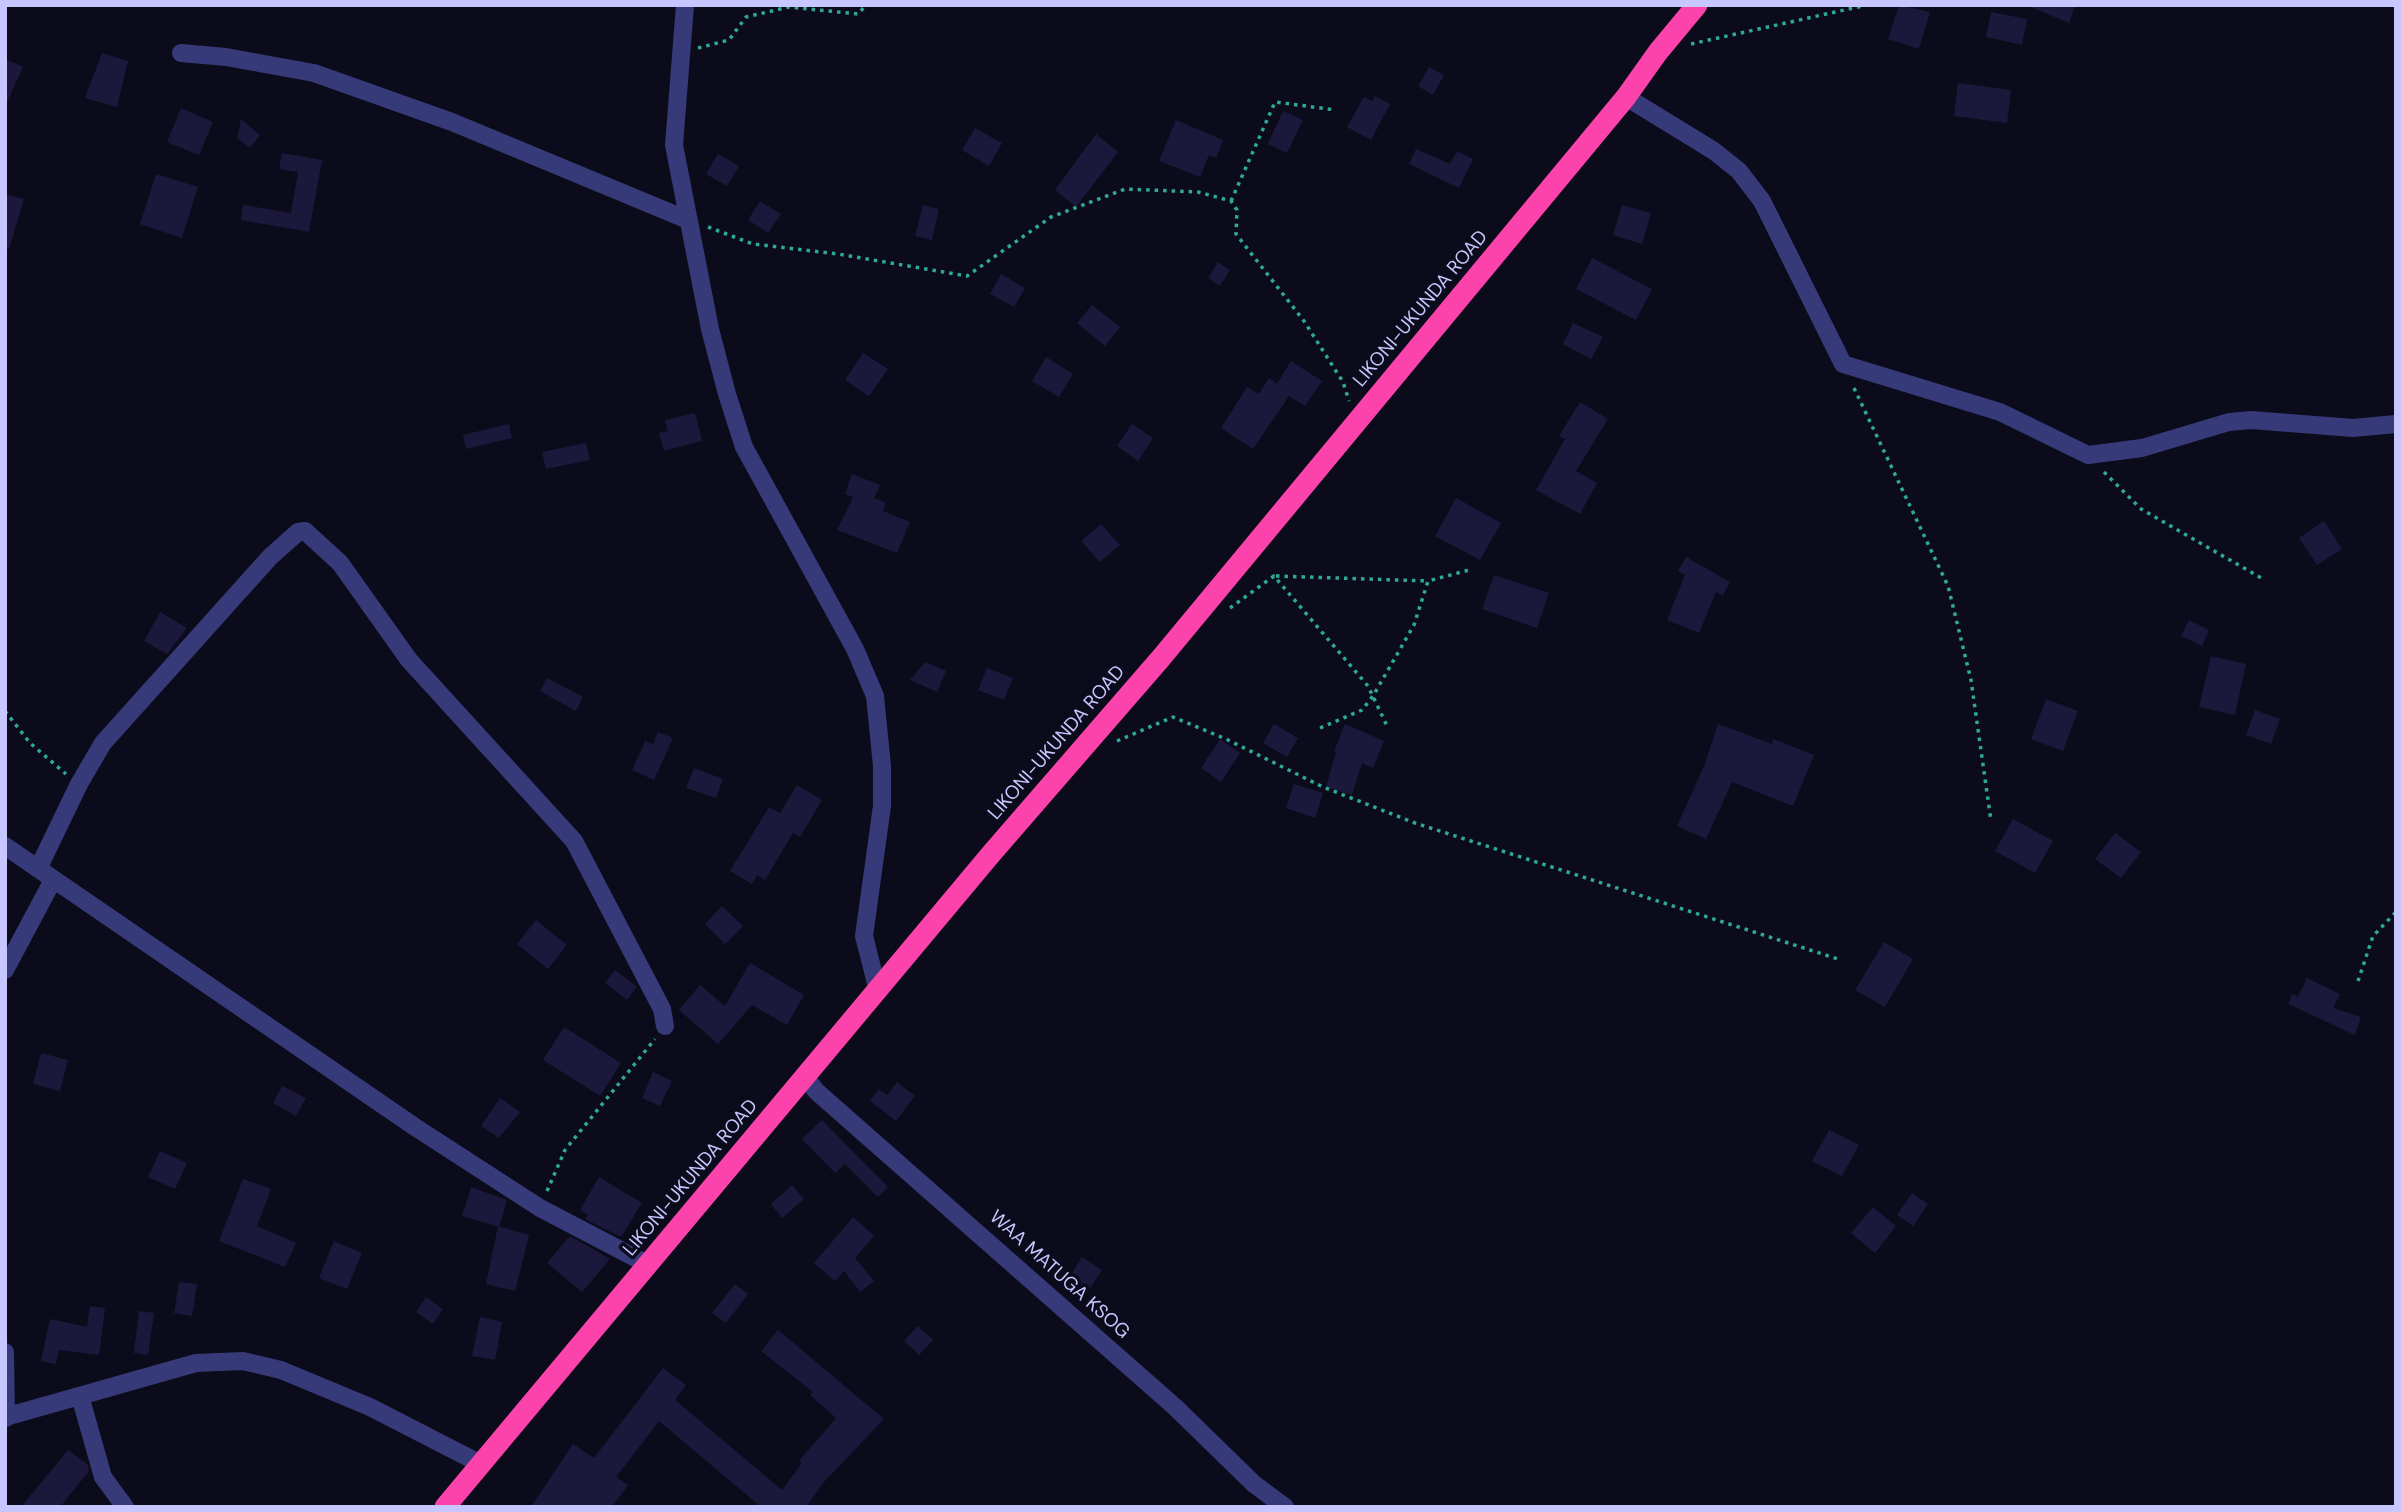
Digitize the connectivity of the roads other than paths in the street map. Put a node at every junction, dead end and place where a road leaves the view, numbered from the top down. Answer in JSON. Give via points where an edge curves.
{"nodes":[{"id":1,"x":685,"y":5,"type":"edge"},
{"id":2,"x":1697,"y":5,"type":"edge"},
{"id":3,"x":181,"y":53,"type":"dead end"},
{"id":4,"x":1626,"y":97,"type":"junction"},
{"id":5,"x":688,"y":220,"type":"junction"},
{"id":6,"x":2396,"y":424,"type":"edge"},
{"id":7,"x":5,"y":846,"type":"edge"},
{"id":8,"x":46,"y":874,"type":"junction"},
{"id":9,"x":5,"y":970,"type":"edge"},
{"id":10,"x":878,"y":991,"type":"junction"},
{"id":11,"x":665,"y":1026,"type":"road end"},
{"id":12,"x":805,"y":1076,"type":"junction"},
{"id":13,"x":649,"y":1265,"type":"junction"},
{"id":14,"x":5,"y":1352,"type":"edge"},
{"id":15,"x":80,"y":1396,"type":"junction"},
{"id":16,"x":6,"y":1418,"type":"edge"},
{"id":17,"x":479,"y":1463,"type":"junction"},
{"id":18,"x":103,"y":1477,"type":"junction"},
{"id":19,"x":110,"y":1507,"type":"edge"},
{"id":20,"x":125,"y":1507,"type":"edge"},
{"id":21,"x":445,"y":1507,"type":"edge"},
{"id":22,"x":1285,"y":1507,"type":"edge"}],
"edges":[{"from":1,"to":5,"type":"street","via":[[674,145]]},
{"from":2,"to":4,"type":"highway","name":"LIKONI-UKUNDA ROAD"},
{"from":3,"to":5,"type":"street","via":[[314,74],[452,122]]},
{"from":4,"to":6,"type":"street","via":[[1714,150],[1739,171],[1762,201],[1843,363],[2000,412],[2088,456],[2142,449],[2230,422],[2353,428]]},
{"from":4,"to":10,"type":"highway","name":"LIKONI-UKUNDA ROAD"},
{"from":5,"to":10,"type":"street","via":[[710,329],[744,447],[855,649],[875,696],[882,806],[864,936]]},
{"from":7,"to":8,"type":"street"},
{"from":8,"to":9,"type":"street"},
{"from":8,"to":11,"type":"street","via":[[79,784],[103,743],[279,549],[298,532],[310,533],[340,562],[409,660],[573,841],[662,1009]]},
{"from":8,"to":13,"type":"street","via":[[415,1127],[540,1208]]},
{"from":10,"to":12,"type":"highway","name":"LIKONI-UKUNDA ROAD"},
{"from":12,"to":13,"type":"highway","name":"LIKONI-UKUNDA ROAD"},
{"from":12,"to":22,"type":"street","name":"WAA MATUGA KSOG","via":[[816,1091]]},
{"from":13,"to":17,"type":"highway","name":"LIKONI-UKUNDA ROAD"},
{"from":14,"to":16,"type":"street"},
{"from":15,"to":16,"type":"street"},
{"from":15,"to":17,"type":"street","via":[[196,1363],[243,1361],[281,1370],[370,1407]]},
{"from":15,"to":18,"type":"street"},
{"from":17,"to":21,"type":"highway","name":"LIKONI-UKUNDA ROAD"},
{"from":18,"to":19,"type":"street"},
{"from":18,"to":20,"type":"street"}]}
